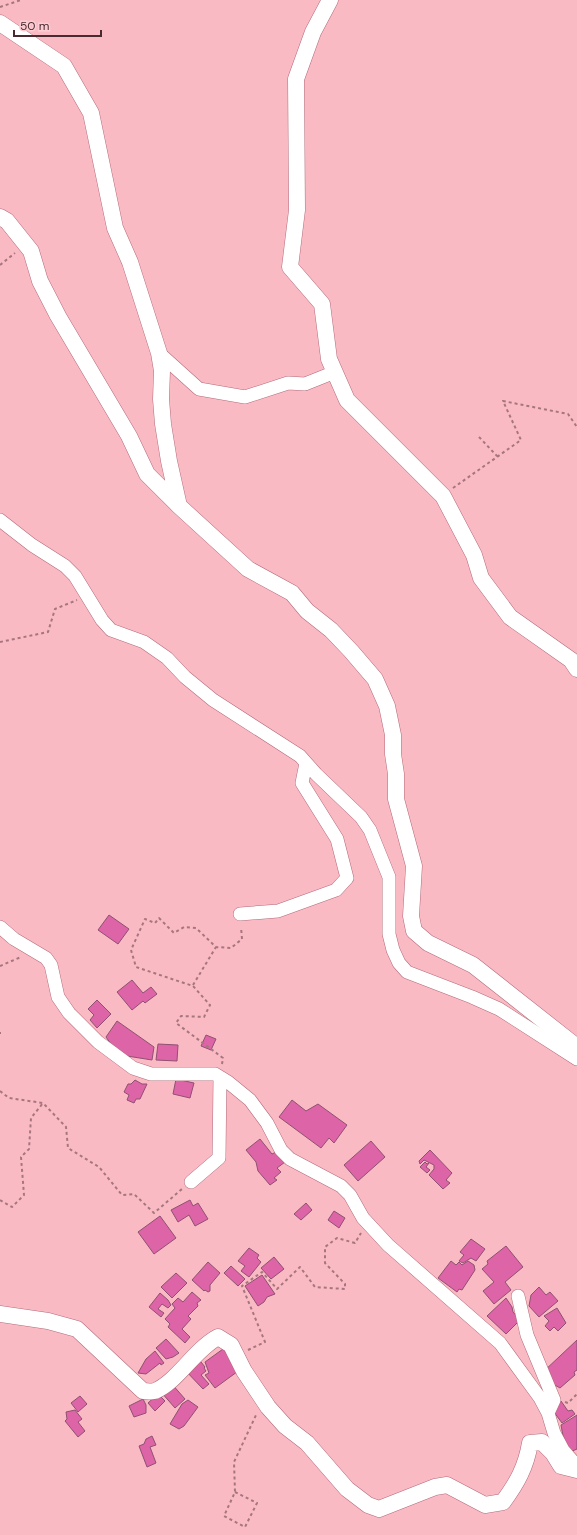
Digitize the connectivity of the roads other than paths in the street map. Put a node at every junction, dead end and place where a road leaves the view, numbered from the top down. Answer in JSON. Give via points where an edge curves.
{"nodes":[{"id":1,"x":330,"y":0,"type":"edge"},
{"id":2,"x":0,"y":23,"type":"edge"},
{"id":3,"x":0,"y":217,"type":"edge"},
{"id":4,"x":159,"y":353,"type":"junction"},
{"id":5,"x":335,"y":372,"type":"junction"},
{"id":6,"x":179,"y":506,"type":"junction"},
{"id":7,"x":0,"y":520,"type":"edge"},
{"id":8,"x":577,"y":669,"type":"edge"},
{"id":9,"x":306,"y":763,"type":"junction"},
{"id":10,"x":240,"y":914,"type":"road end"},
{"id":11,"x":0,"y":927,"type":"edge"},
{"id":12,"x":577,"y":1047,"type":"edge"},
{"id":13,"x":577,"y":1059,"type":"edge"},
{"id":14,"x":220,"y":1077,"type":"junction"},
{"id":15,"x":191,"y":1182,"type":"road end"},
{"id":16,"x":518,"y":1296,"type":"dead end"},
{"id":17,"x":0,"y":1314,"type":"edge"},
{"id":18,"x":548,"y":1412,"type":"junction"},
{"id":19,"x":577,"y":1466,"type":"edge"},
{"id":20,"x":577,"y":1470,"type":"edge"}],
"edges":[{"from":1,"to":5,"type":"street","via":[[313,32],[296,79],[297,210],[290,267],[322,304],[329,359]]},
{"from":2,"to":4,"type":"street","via":[[64,66],[91,113],[115,228],[130,262]]},
{"from":3,"to":6,"type":"street","via":[[7,221],[31,251],[40,280],[58,316],[129,436],[147,474]]},
{"from":4,"to":5,"type":"street","via":[[199,389],[245,397],[288,383],[305,384]]},
{"from":4,"to":6,"type":"street","via":[[163,424]]},
{"from":5,"to":8,"type":"street","via":[[347,400],[443,496],[474,555],[481,578],[510,617],[571,660]]},
{"from":6,"to":12,"type":"street","via":[[248,569],[292,592],[307,611],[331,630],[375,678],[387,706],[393,735],[396,799],[414,866],[411,916],[414,931],[428,943],[473,965]]},
{"from":7,"to":9,"type":"street","via":[[65,566],[75,576],[111,630],[144,642],[167,658],[213,700],[261,732],[285,744]]},
{"from":9,"to":10,"type":"street","via":[[302,783],[337,839],[347,878],[336,890],[278,912]]},
{"from":9,"to":13,"type":"street","via":[[361,817],[370,830],[389,877],[390,934],[393,950],[407,972],[499,1009]]},
{"from":11,"to":14,"type":"street","via":[[14,939],[42,955],[51,965],[58,997],[69,1013],[98,1042],[133,1068],[151,1074],[201,1073]]},
{"from":14,"to":15,"type":"street","via":[[220,1158]]},
{"from":14,"to":18,"type":"street","via":[[250,1100],[290,1160],[341,1186],[350,1195],[367,1223],[388,1245],[495,1338]]},
{"from":16,"to":18,"type":"street","via":[[527,1335],[554,1400]]},
{"from":17,"to":20,"type":"street","via":[[48,1321],[77,1329],[143,1391],[155,1391],[172,1379],[207,1343],[218,1337],[231,1345],[264,1400],[285,1426],[307,1443],[347,1489],[368,1505],[379,1509],[435,1487],[447,1486],[485,1505],[502,1502],[527,1461],[530,1443],[542,1442],[553,1452],[561,1466]]},
{"from":18,"to":19,"type":"street","via":[[554,1433],[563,1450]]}]}
